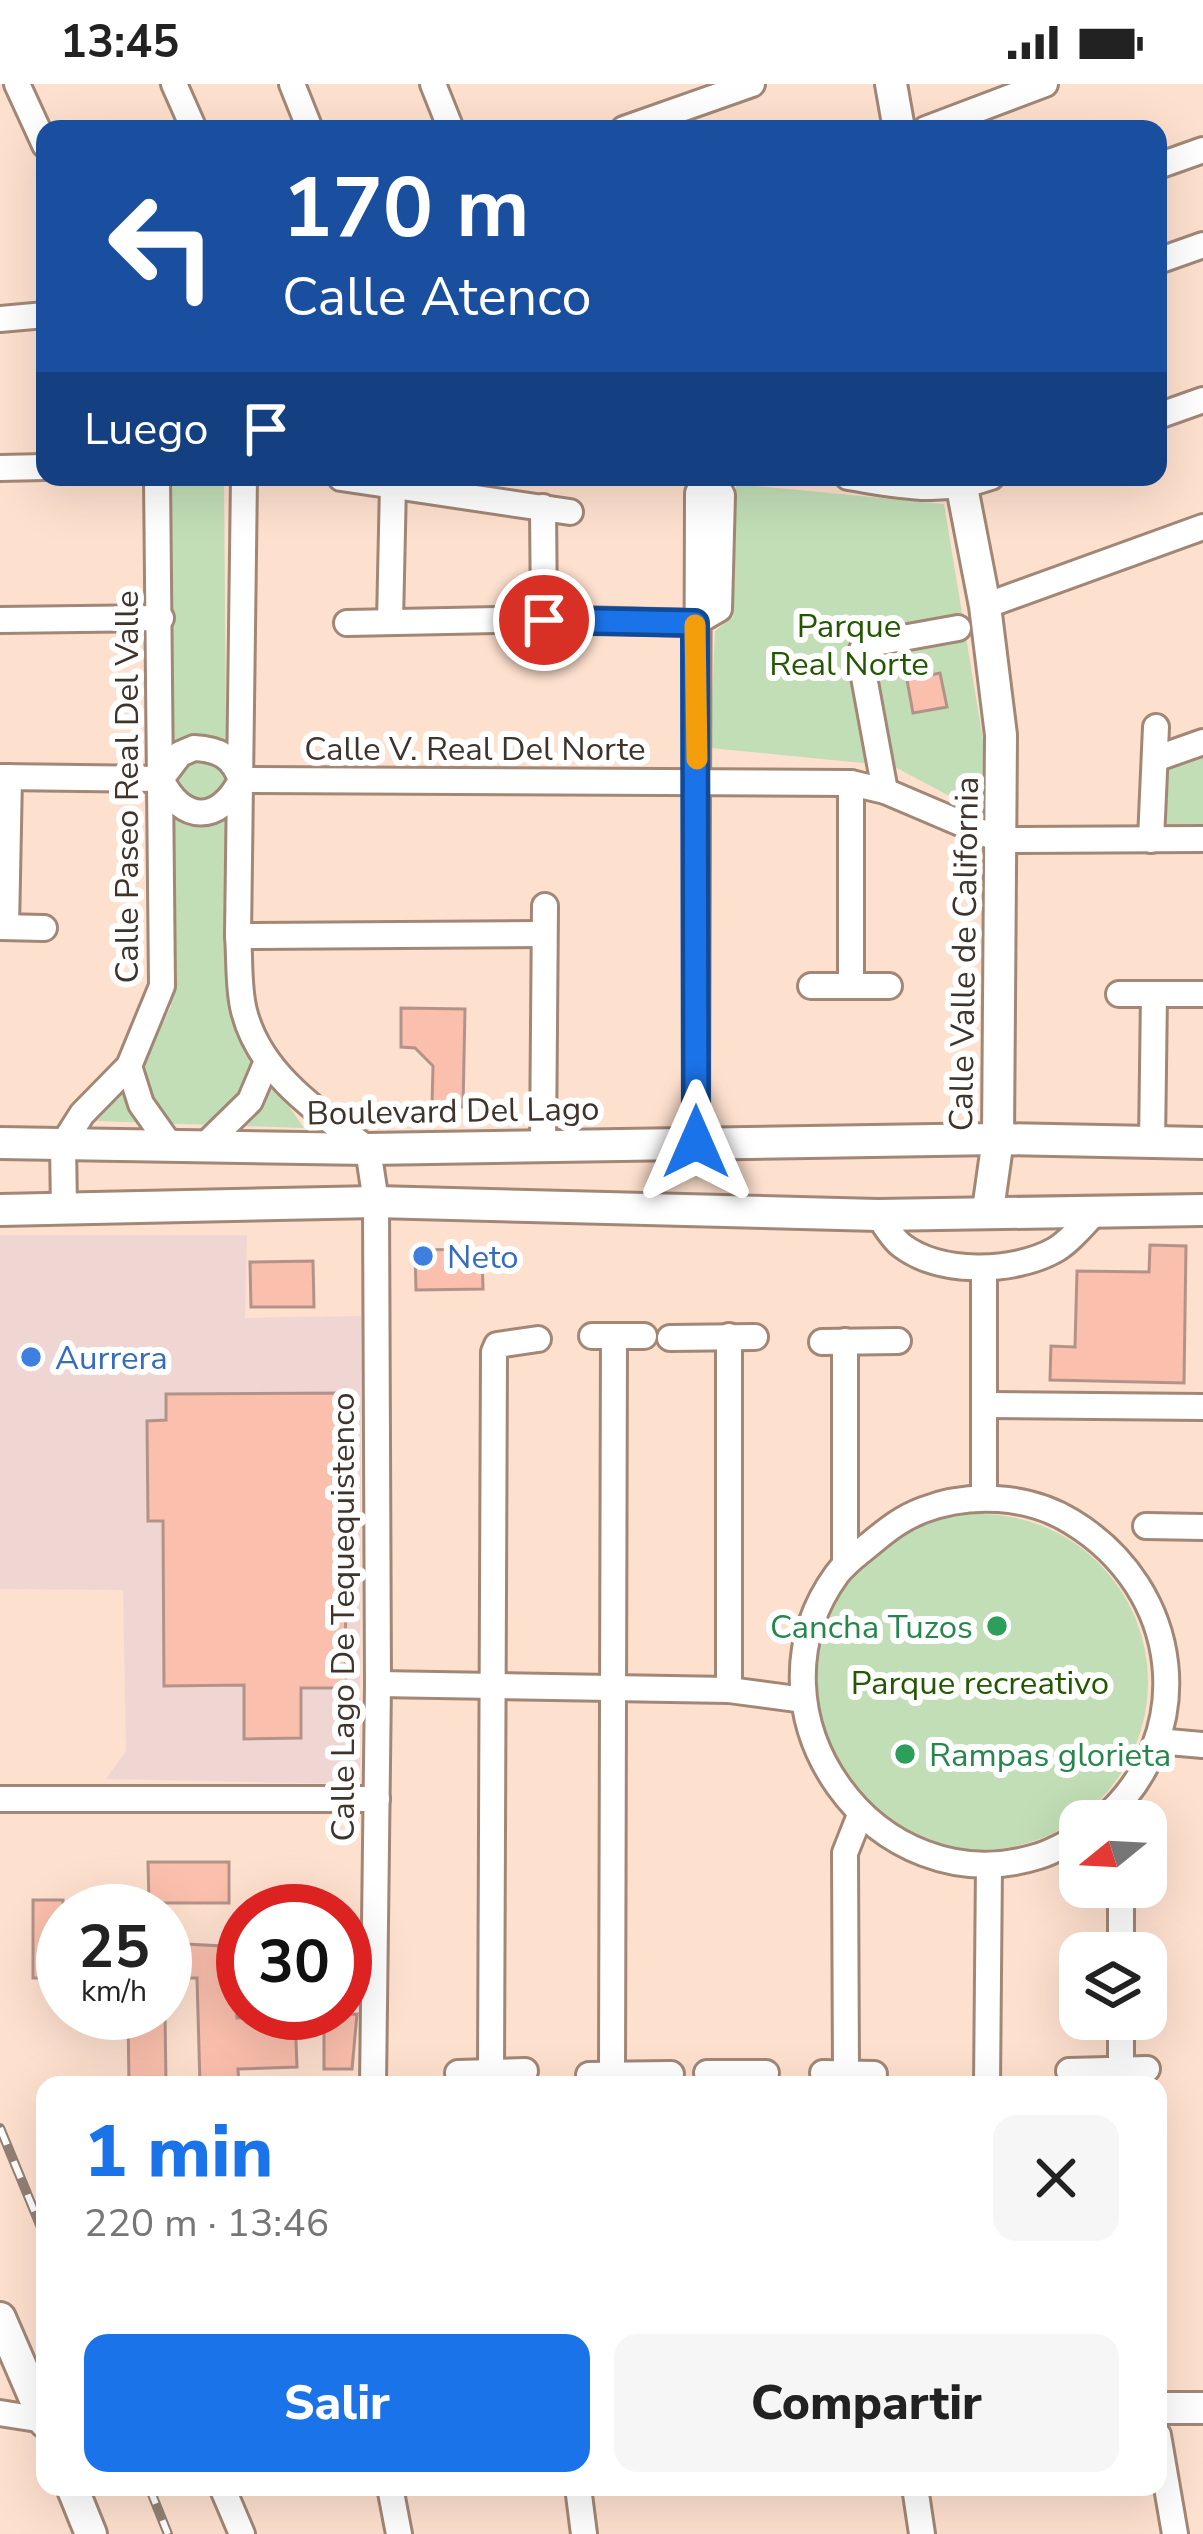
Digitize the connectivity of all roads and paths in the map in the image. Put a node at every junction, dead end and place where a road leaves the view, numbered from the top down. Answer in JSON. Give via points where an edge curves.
{"nodes":[{"id":1,"x":17,"y":84,"type":"edge"},
{"id":2,"x":174,"y":84,"type":"edge"},
{"id":3,"x":292,"y":84,"type":"edge"},
{"id":4,"x":433,"y":84,"type":"edge"},
{"id":5,"x":752,"y":84,"type":"edge"},
{"id":6,"x":891,"y":84,"type":"edge"},
{"id":7,"x":1045,"y":84,"type":"edge"},
{"id":8,"x":190,"y":120,"type":"edge"},
{"id":9,"x":306,"y":120,"type":"edge"},
{"id":10,"x":447,"y":120,"type":"edge"},
{"id":11,"x":650,"y":120,"type":"edge"},
{"id":12,"x":897,"y":120,"type":"edge"},
{"id":13,"x":950,"y":120,"type":"edge"},
{"id":14,"x":36,"y":125,"type":"edge"},
{"id":15,"x":1203,"y":150,"type":"edge"},
{"id":16,"x":1167,"y":163,"type":"edge"},
{"id":17,"x":1203,"y":245,"type":"edge"},
{"id":18,"x":1167,"y":258,"type":"edge"},
{"id":19,"x":36,"y":316,"type":"edge"},
{"id":20,"x":0,"y":319,"type":"edge"},
{"id":21,"x":1203,"y":400,"type":"edge"},
{"id":22,"x":1167,"y":413,"type":"edge"},
{"id":23,"x":36,"y":467,"type":"edge"},
{"id":24,"x":0,"y":468,"type":"edge"},
{"id":25,"x":157,"y":486,"type":"edge"},
{"id":26,"x":244,"y":486,"type":"edge"},
{"id":27,"x":393,"y":486,"type":"edge"},
{"id":28,"x":406,"y":486,"type":"edge"},
{"id":29,"x":702,"y":486,"type":"edge"},
{"id":30,"x":716,"y":486,"type":"edge"},
{"id":31,"x":903,"y":486,"type":"edge"},
{"id":32,"x":945,"y":486,"type":"edge"},
{"id":33,"x":972,"y":486,"type":"edge"},
{"id":34,"x":543,"y":507,"type":"junction"},
{"id":35,"x":570,"y":512,"type":"dead end"},
{"id":36,"x":1203,"y":527,"type":"edge"},
{"id":37,"x":985,"y":606,"type":"junction"},
{"id":38,"x":161,"y":618,"type":"junction"},
{"id":39,"x":0,"y":620,"type":"edge"},
{"id":40,"x":544,"y":620,"type":"junction"},
{"id":41,"x":390,"y":622,"type":"junction"},
{"id":42,"x":347,"y":623,"type":"dead end"},
{"id":43,"x":695,"y":623,"type":"junction"},
{"id":44,"x":958,"y":628,"type":"dead end"},
{"id":45,"x":1156,"y":727,"type":"dead end"},
{"id":46,"x":1203,"y":742,"type":"edge"},
{"id":47,"x":1155,"y":759,"type":"junction"},
{"id":48,"x":4,"y":777,"type":"edge"},
{"id":49,"x":161,"y":779,"type":"junction"},
{"id":50,"x":241,"y":781,"type":"junction"},
{"id":51,"x":697,"y":781,"type":"junction"},
{"id":52,"x":851,"y":783,"type":"junction"},
{"id":53,"x":885,"y":791,"type":"junction"},
{"id":54,"x":1203,"y":839,"type":"edge"},
{"id":55,"x":1000,"y":840,"type":"junction"},
{"id":56,"x":1151,"y":840,"type":"junction"},
{"id":57,"x":545,"y":906,"type":"dead end"},
{"id":58,"x":3,"y":927,"type":"edge"},
{"id":59,"x":44,"y":928,"type":"dead end"},
{"id":60,"x":544,"y":934,"type":"junction"},
{"id":61,"x":238,"y":936,"type":"junction"},
{"id":62,"x":851,"y":984,"type":"junction"},
{"id":63,"x":811,"y":986,"type":"dead end"},
{"id":64,"x":889,"y":986,"type":"dead end"},
{"id":65,"x":1119,"y":994,"type":"dead end"},
{"id":66,"x":1154,"y":994,"type":"junction"},
{"id":67,"x":1203,"y":994,"type":"edge"},
{"id":68,"x":267,"y":1061,"type":"junction"},
{"id":69,"x":129,"y":1066,"type":"junction"},
{"id":70,"x":998,"y":1139,"type":"junction"},
{"id":71,"x":696,"y":1142,"type":"junction"},
{"id":72,"x":0,"y":1143,"type":"edge"},
{"id":73,"x":1203,"y":1143,"type":"edge"},
{"id":74,"x":63,"y":1144,"type":"junction"},
{"id":75,"x":1152,"y":1144,"type":"junction"},
{"id":76,"x":170,"y":1145,"type":"junction"},
{"id":77,"x":203,"y":1146,"type":"junction"},
{"id":78,"x":542,"y":1146,"type":"junction"},
{"id":79,"x":368,"y":1149,"type":"junction"},
{"id":80,"x":376,"y":1202,"type":"junction"},
{"id":81,"x":0,"y":1210,"type":"edge"},
{"id":82,"x":64,"y":1210,"type":"junction"},
{"id":83,"x":988,"y":1210,"type":"junction"},
{"id":84,"x":1096,"y":1210,"type":"junction"},
{"id":85,"x":1203,"y":1210,"type":"edge"},
{"id":86,"x":878,"y":1215,"type":"junction"},
{"id":87,"x":985,"y":1268,"type":"junction"},
{"id":88,"x":644,"y":1336,"type":"dead end"},
{"id":89,"x":729,"y":1336,"type":"junction"},
{"id":90,"x":755,"y":1337,"type":"dead end"},
{"id":91,"x":538,"y":1339,"type":"dead end"},
{"id":92,"x":670,"y":1339,"type":"dead end"},
{"id":93,"x":898,"y":1340,"type":"dead end"},
{"id":94,"x":985,"y":1406,"type":"junction"},
{"id":95,"x":1203,"y":1407,"type":"edge"},
{"id":96,"x":984,"y":1498,"type":"junction"},
{"id":97,"x":1146,"y":1526,"type":"dead end"},
{"id":98,"x":1203,"y":1527,"type":"edge"},
{"id":99,"x":845,"y":1565,"type":"junction"},
{"id":100,"x":378,"y":1684,"type":"junction"},
{"id":101,"x":495,"y":1686,"type":"junction"},
{"id":102,"x":611,"y":1688,"type":"junction"},
{"id":103,"x":729,"y":1690,"type":"junction"},
{"id":104,"x":804,"y":1700,"type":"junction"},
{"id":105,"x":1157,"y":1742,"type":"junction"},
{"id":106,"x":1203,"y":1745,"type":"edge"},
{"id":107,"x":0,"y":1799,"type":"edge"},
{"id":108,"x":377,"y":1799,"type":"junction"},
{"id":109,"x":1128,"y":1800,"type":"edge"},
{"id":110,"x":860,"y":1815,"type":"junction"},
{"id":111,"x":1059,"y":1847,"type":"edge"},
{"id":112,"x":989,"y":1864,"type":"junction"},
{"id":113,"x":1127,"y":2040,"type":"edge"},
{"id":114,"x":525,"y":2071,"type":"dead end"},
{"id":115,"x":1069,"y":2071,"type":"dead end"},
{"id":116,"x":491,"y":2072,"type":"junction"},
{"id":117,"x":458,"y":2073,"type":"dead end"},
{"id":118,"x":707,"y":2073,"type":"dead end"},
{"id":119,"x":766,"y":2073,"type":"dead end"},
{"id":120,"x":671,"y":2074,"type":"dead end"},
{"id":121,"x":874,"y":2074,"type":"dead end"},
{"id":122,"x":374,"y":2076,"type":"edge"},
{"id":123,"x":987,"y":2076,"type":"edge"},
{"id":124,"x":0,"y":2318,"type":"edge"},
{"id":125,"x":36,"y":2400,"type":"edge"},
{"id":126,"x":1167,"y":2408,"type":"edge"},
{"id":127,"x":1203,"y":2408,"type":"edge"},
{"id":128,"x":0,"y":2413,"type":"edge"},
{"id":129,"x":36,"y":2419,"type":"edge"},
{"id":130,"x":1167,"y":2487,"type":"edge"},
{"id":131,"x":76,"y":2496,"type":"edge"},
{"id":132,"x":226,"y":2496,"type":"edge"},
{"id":133,"x":392,"y":2496,"type":"edge"},
{"id":134,"x":579,"y":2496,"type":"edge"},
{"id":135,"x":916,"y":2496,"type":"edge"},
{"id":136,"x":91,"y":2534,"type":"edge"},
{"id":137,"x":242,"y":2534,"type":"edge"},
{"id":138,"x":399,"y":2534,"type":"edge"},
{"id":139,"x":584,"y":2534,"type":"edge"},
{"id":140,"x":922,"y":2534,"type":"edge"},
{"id":141,"x":1175,"y":2534,"type":"edge"}],
"edges":[{"from":1,"to":14,"type":"street"},
{"from":2,"to":8,"type":"street"},
{"from":3,"to":9,"type":"street"},
{"from":4,"to":10,"type":"street"},
{"from":5,"to":11,"type":"street"},
{"from":6,"to":12,"type":"street"},
{"from":7,"to":13,"type":"street"},
{"from":15,"to":16,"type":"street"},
{"from":17,"to":18,"type":"street"},
{"from":19,"to":20,"type":"street"},
{"from":21,"to":22,"type":"street"},
{"from":23,"to":24,"type":"street"},
{"from":25,"to":38,"type":"street","name":"Calle Paseo Real Del Valle"},
{"from":26,"to":50,"type":"street"},
{"from":27,"to":41,"type":"street"},
{"from":28,"to":34,"type":"street"},
{"from":29,"to":43,"type":"street"},
{"from":30,"to":43,"type":"street","via":[[719,609]]},
{"from":31,"to":32,"type":"street"},
{"from":33,"to":37,"type":"street","name":"Calle Valle de California"},
{"from":34,"to":35,"type":"street"},
{"from":34,"to":40,"type":"street"},
{"from":36,"to":37,"type":"street"},
{"from":37,"to":55,"type":"street","name":"Calle Valle de California","via":[[999,698]]},
{"from":38,"to":39,"type":"street"},
{"from":38,"to":49,"type":"street","name":"Calle Paseo Real Del Valle"},
{"from":40,"to":41,"type":"street"},
{"from":40,"to":43,"type":"street"},
{"from":41,"to":42,"type":"street"},
{"from":43,"to":51,"type":"street"},
{"from":44,"to":53,"type":"street","via":[[864,645]]},
{"from":45,"to":47,"type":"street"},
{"from":46,"to":47,"type":"street"},
{"from":47,"to":56,"type":"street"},
{"from":48,"to":49,"type":"street"},
{"from":48,"to":58,"type":"street"},
{"from":49,"to":50,"type":"street","via":[[180,754],[211,748],[236,766]]},
{"from":49,"to":50,"type":"street","via":[[190,812],[212,812]]},
{"from":49,"to":69,"type":"street","name":"Calle Paseo Real Del Valle","via":[[162,986]]},
{"from":50,"to":51,"type":"street","name":"Calle V. Real Del Norte"},
{"from":50,"to":61,"type":"street"},
{"from":51,"to":52,"type":"street","name":"Calle V. Real Del Norte"},
{"from":51,"to":71,"type":"street"},
{"from":52,"to":53,"type":"street","name":"Calle V. Real Del Norte"},
{"from":52,"to":62,"type":"street"},
{"from":53,"to":55,"type":"street","name":"Calle V. Real Del Norte"},
{"from":54,"to":56,"type":"street","name":"Calle V. Real Del Norte"},
{"from":55,"to":56,"type":"street","name":"Calle V. Real Del Norte"},
{"from":55,"to":70,"type":"street","name":"Calle Valle de California"},
{"from":57,"to":60,"type":"street"},
{"from":58,"to":59,"type":"street"},
{"from":60,"to":61,"type":"street"},
{"from":60,"to":78,"type":"street"},
{"from":61,"to":68,"type":"street","via":[[244,1012]]},
{"from":62,"to":63,"type":"street"},
{"from":62,"to":64,"type":"street"},
{"from":65,"to":66,"type":"street"},
{"from":66,"to":67,"type":"street"},
{"from":66,"to":75,"type":"street"},
{"from":68,"to":77,"type":"street","via":[[250,1101]]},
{"from":68,"to":79,"type":"street"},
{"from":69,"to":74,"type":"street","name":"Calle Paseo Real Del Valle"},
{"from":69,"to":76,"type":"street","via":[[141,1104]]},
{"from":70,"to":71,"type":"street","name":"Boulevard Del Lago"},
{"from":70,"to":75,"type":"street","name":"Boulevard Del Lago"},
{"from":70,"to":83,"type":"street","name":"Calle Valle de California"},
{"from":71,"to":78,"type":"street","name":"Boulevard Del Lago"},
{"from":72,"to":74,"type":"street","name":"Boulevard Del Lago"},
{"from":73,"to":75,"type":"street","name":"Boulevard Del Lago"},
{"from":74,"to":76,"type":"street","name":"Boulevard Del Lago"},
{"from":74,"to":82,"type":"street"},
{"from":76,"to":77,"type":"street","name":"Boulevard Del Lago"},
{"from":77,"to":79,"type":"street","name":"Boulevard Del Lago"},
{"from":78,"to":79,"type":"street","name":"Boulevard Del Lago"},
{"from":79,"to":80,"type":"street","name":"Calle Lago De Tequequistenco"},
{"from":80,"to":82,"type":"street"},
{"from":80,"to":86,"type":"street"},
{"from":80,"to":100,"type":"street","name":"Calle Lago De Tequequistenco"},
{"from":81,"to":82,"type":"street"},
{"from":83,"to":84,"type":"street"},
{"from":83,"to":86,"type":"street"},
{"from":84,"to":85,"type":"street"},
{"from":84,"to":87,"type":"street","via":[[1059,1248],[1017,1266]]},
{"from":86,"to":87,"type":"street","via":[[899,1244]]},
{"from":87,"to":94,"type":"street"},
{"from":88,"to":102,"type":"street","via":[[603,1336]]},
{"from":89,"to":90,"type":"street"},
{"from":89,"to":92,"type":"street"},
{"from":89,"to":103,"type":"street"},
{"from":91,"to":101,"type":"street","via":[[497,1345]]},
{"from":93,"to":99,"type":"street","via":[[833,1342]]},
{"from":94,"to":95,"type":"street"},
{"from":94,"to":96,"type":"street"},
{"from":96,"to":99,"type":"street","via":[[900,1519]]},
{"from":96,"to":105,"type":"street","via":[[1068,1519],[1133,1575],[1165,1655]]},
{"from":97,"to":98,"type":"street"},
{"from":99,"to":104,"type":"street","via":[[815,1614]]},
{"from":100,"to":101,"type":"street"},
{"from":100,"to":108,"type":"street","name":"Calle Lago De Tequequistenco"},
{"from":101,"to":102,"type":"street"},
{"from":101,"to":116,"type":"street"},
{"from":102,"to":103,"type":"street"},
{"from":102,"to":120,"type":"street","via":[[601,2074]]},
{"from":103,"to":104,"type":"street"},
{"from":104,"to":110,"type":"street","via":[[813,1742]]},
{"from":105,"to":106,"type":"street"},
{"from":105,"to":109,"type":"street"},
{"from":107,"to":108,"type":"street"},
{"from":108,"to":122,"type":"street","name":"Calle Lago De Tequequistenco"},
{"from":110,"to":112,"type":"street","via":[[942,1859]]},
{"from":110,"to":121,"type":"street","via":[[845,1853],[834,2073]]},
{"from":111,"to":112,"type":"street"},
{"from":112,"to":123,"type":"street"},
{"from":113,"to":115,"type":"street","via":[[1134,2068]]},
{"from":114,"to":116,"type":"street"},
{"from":116,"to":117,"type":"street"},
{"from":118,"to":119,"type":"street"},
{"from":124,"to":125,"type":"street"},
{"from":126,"to":127,"type":"street"},
{"from":128,"to":129,"type":"street"},
{"from":130,"to":141,"type":"street"},
{"from":131,"to":136,"type":"street"},
{"from":132,"to":137,"type":"street"},
{"from":133,"to":138,"type":"street"},
{"from":134,"to":139,"type":"street"},
{"from":135,"to":140,"type":"street"}]}
